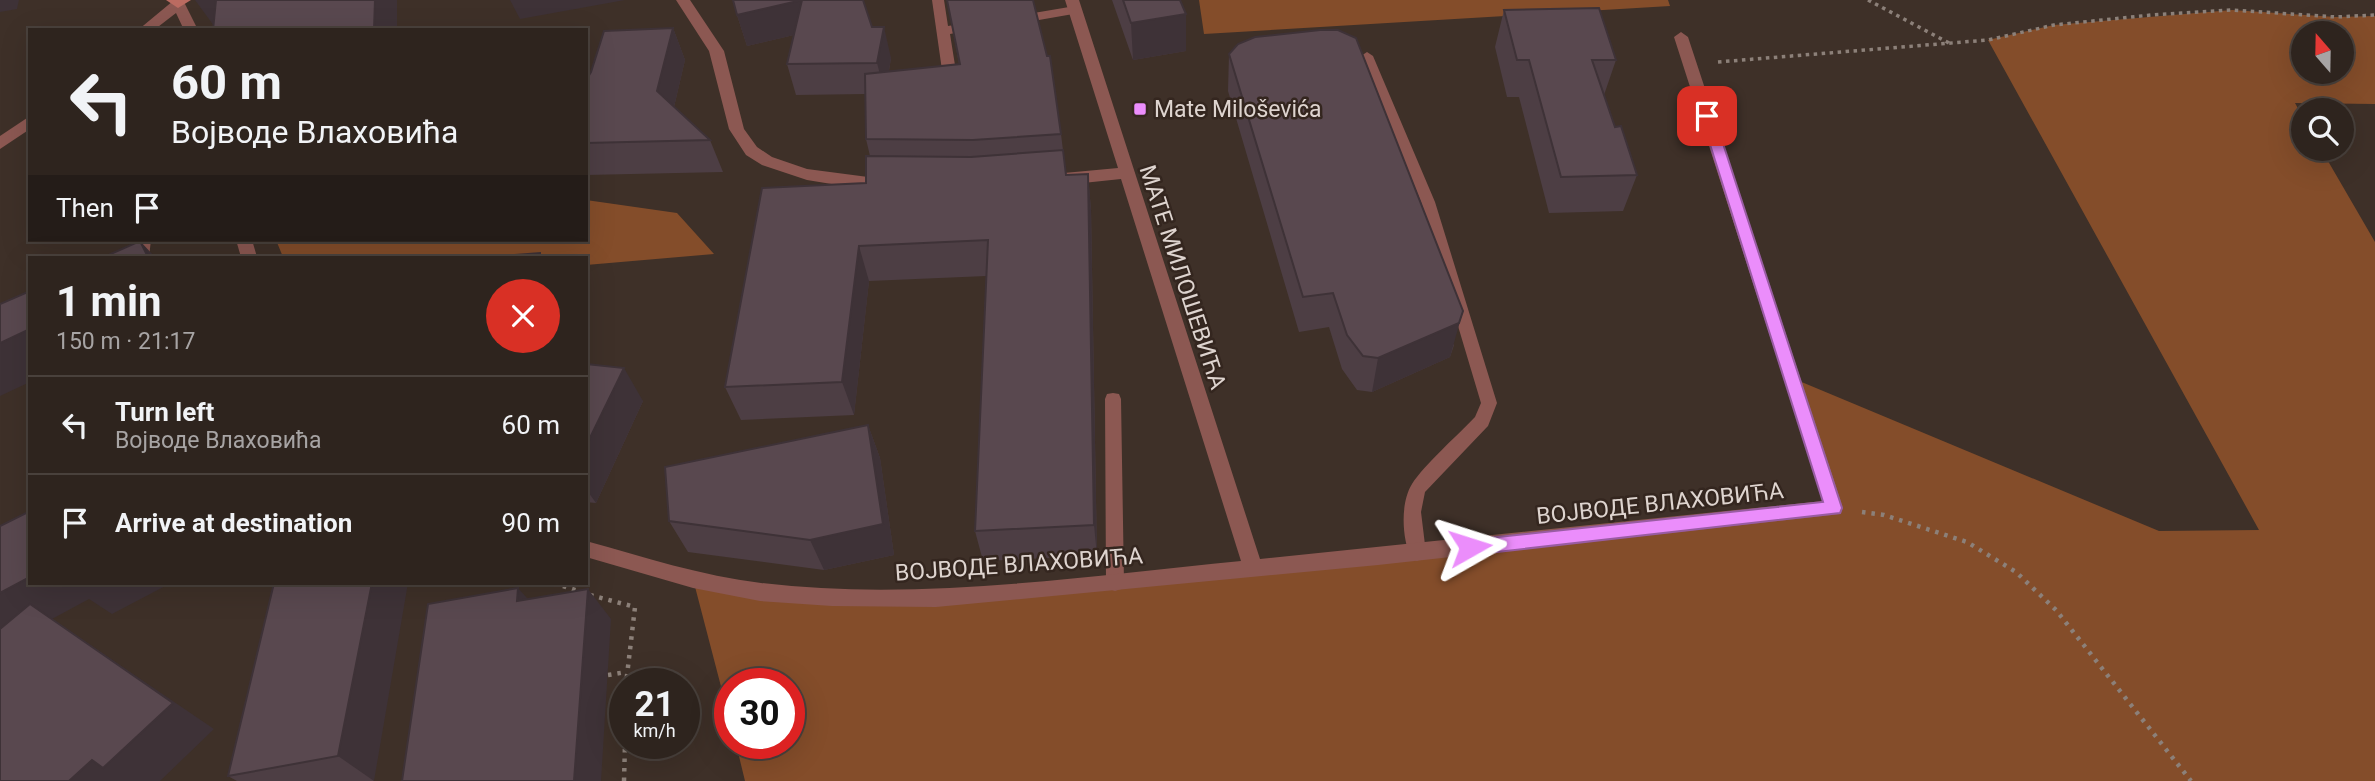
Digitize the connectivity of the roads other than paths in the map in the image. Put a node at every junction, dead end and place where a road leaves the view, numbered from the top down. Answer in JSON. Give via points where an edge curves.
{"nodes":[{"id":1,"x":683,"y":0,"type":"edge"},
{"id":2,"x":938,"y":0,"type":"edge"},
{"id":3,"x":178,"y":1,"type":"edge"},
{"id":4,"x":1074,"y":5,"type":"edge"},
{"id":5,"x":147,"y":28,"type":"edge"},
{"id":6,"x":190,"y":28,"type":"edge"},
{"id":7,"x":943,"y":31,"type":"junction"},
{"id":8,"x":1681,"y":37,"type":"dead end"},
{"id":9,"x":1367,"y":56,"type":"dead end"},
{"id":10,"x":953,"y":97,"type":"edge"},
{"id":11,"x":28,"y":123,"type":"edge"},
{"id":12,"x":0,"y":144,"type":"edge"},
{"id":13,"x":1126,"y":173,"type":"junction"},
{"id":14,"x":1052,"y":180,"type":"edge"},
{"id":15,"x":898,"y":185,"type":"edge"},
{"id":16,"x":1113,"y":399,"type":"dead end"},
{"id":17,"x":588,"y":551,"type":"edge"},
{"id":18,"x":1417,"y":553,"type":"junction"},
{"id":19,"x":1253,"y":568,"type":"junction"},
{"id":20,"x":1115,"y":583,"type":"junction"}],
"edges":[{"from":1,"to":15,"type":"street","via":[[720,59],[741,138],[753,150],[770,162],[810,175]]},
{"from":2,"to":7,"type":"lane"},
{"from":3,"to":5,"type":"street"},
{"from":3,"to":6,"type":"street"},
{"from":4,"to":7,"type":"lane"},
{"from":4,"to":13,"type":"street","name":"МАТЕ МИЛОШЕВИЋА"},
{"from":7,"to":10,"type":"lane"},
{"from":8,"to":18,"type":"street","name":"ВОЈВОДЕ ВЛАХОВИЋА","via":[[1834,508]]},
{"from":9,"to":18,"type":"lane","via":[[1428,202],[1489,403],[1482,421],[1418,488],[1412,501]]},
{"from":11,"to":12,"type":"street"},
{"from":13,"to":14,"type":"street"},
{"from":13,"to":19,"type":"street","name":"МАТЕ МИЛОШЕВИЋА"},
{"from":16,"to":20,"type":"lane"},
{"from":17,"to":20,"type":"street","name":"ВОЈВОДЕ ВЛАХОВИЋА","via":[[760,592],[832,597],[936,598]]},
{"from":18,"to":19,"type":"street","name":"ВОЈВОДЕ ВЛАХОВИЋА"},
{"from":19,"to":20,"type":"street","name":"ВОЈВОДЕ ВЛАХОВИЋА"}]}
